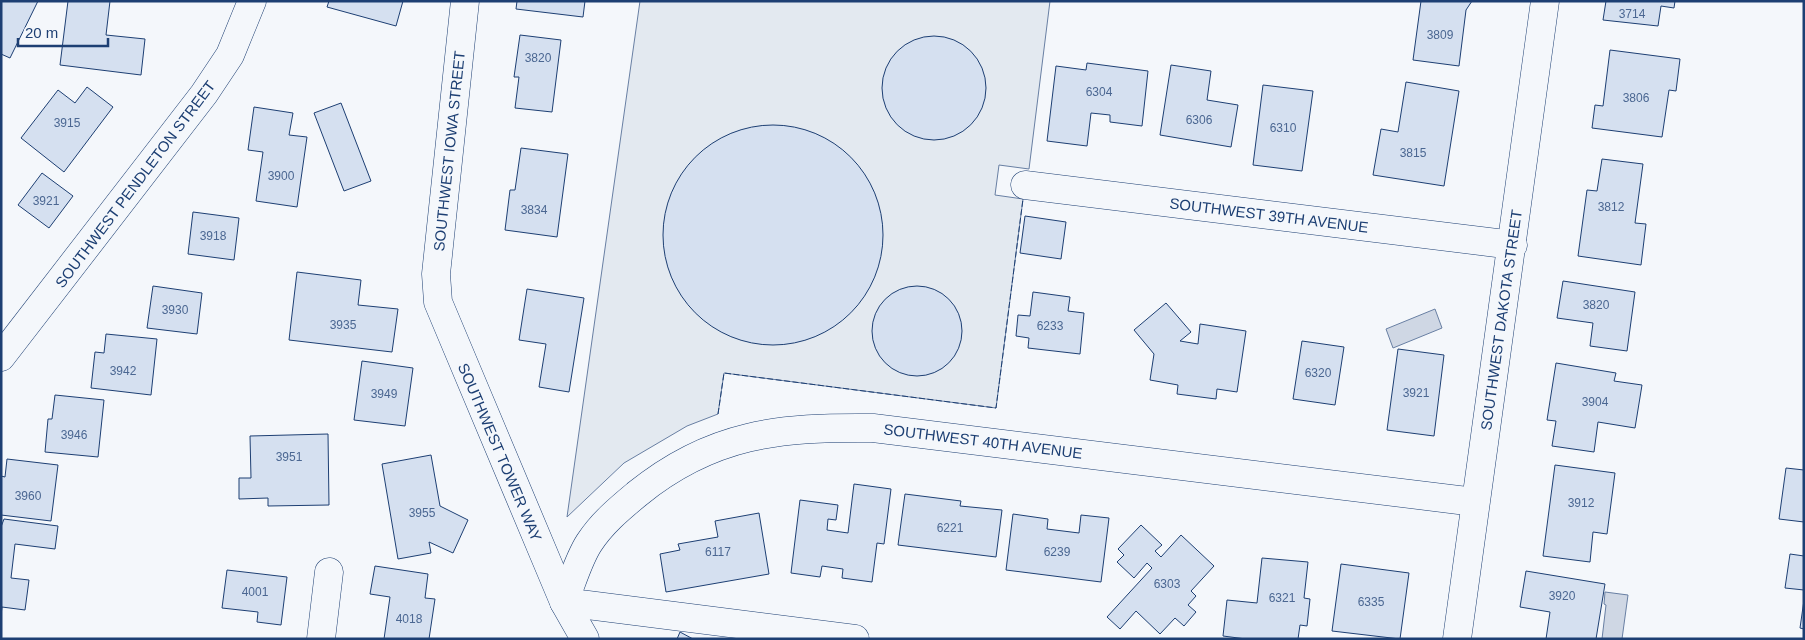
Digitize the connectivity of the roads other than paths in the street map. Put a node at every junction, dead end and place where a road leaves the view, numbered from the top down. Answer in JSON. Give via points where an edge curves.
{"nodes":[{"id":1,"x":252,"y":1,"type":"edge"},
{"id":2,"x":466,"y":1,"type":"edge"},
{"id":3,"x":1545,"y":1,"type":"edge"},
{"id":4,"x":1025,"y":185,"type":"dead end"},
{"id":5,"x":1512,"y":245,"type":"junction"},
{"id":6,"x":438,"y":302,"type":"joint"},
{"id":7,"x":1,"y":357,"type":"edge"},
{"id":8,"x":1475,"y":502,"type":"junction"},
{"id":9,"x":330,"y":572,"type":"dead end"},
{"id":10,"x":564,"y":602,"type":"junction"},
{"id":11,"x":321,"y":639,"type":"edge"},
{"id":12,"x":585,"y":639,"type":"edge"},
{"id":13,"x":855,"y":639,"type":"edge"},
{"id":14,"x":1457,"y":639,"type":"edge"}],
"edges":[{"from":1,"to":7,"type":"street","name":"SOUTHWEST PENDLETON STREET","via":[[230,55],[204,94]]},
{"from":2,"to":6,"type":"street","name":"SOUTHWEST IOWA STREET","via":[[436,274]]},
{"from":3,"to":5,"type":"street","name":"SOUTHWEST DAKOTA STREET"},
{"from":4,"to":5,"type":"street","name":"SOUTHWEST 39TH AVENUE"},
{"from":5,"to":8,"type":"street","name":"SOUTHWEST DAKOTA STREET"},
{"from":6,"to":10,"type":"street","name":"SOUTHWEST TOWER WAY"},
{"from":8,"to":10,"type":"street","name":"SOUTHWEST 40TH AVENUE","via":[[873,428],[823,428],[751,436],[691,458],[657,479],[606,520],[588,544]]},
{"from":8,"to":14,"type":"street","name":"SOUTHWEST DAKOTA STREET"},
{"from":9,"to":11,"type":"street"},
{"from":10,"to":12,"type":"street","name":"SOUTHWEST TOWER WAY"},
{"from":10,"to":13,"type":"street"}]}
